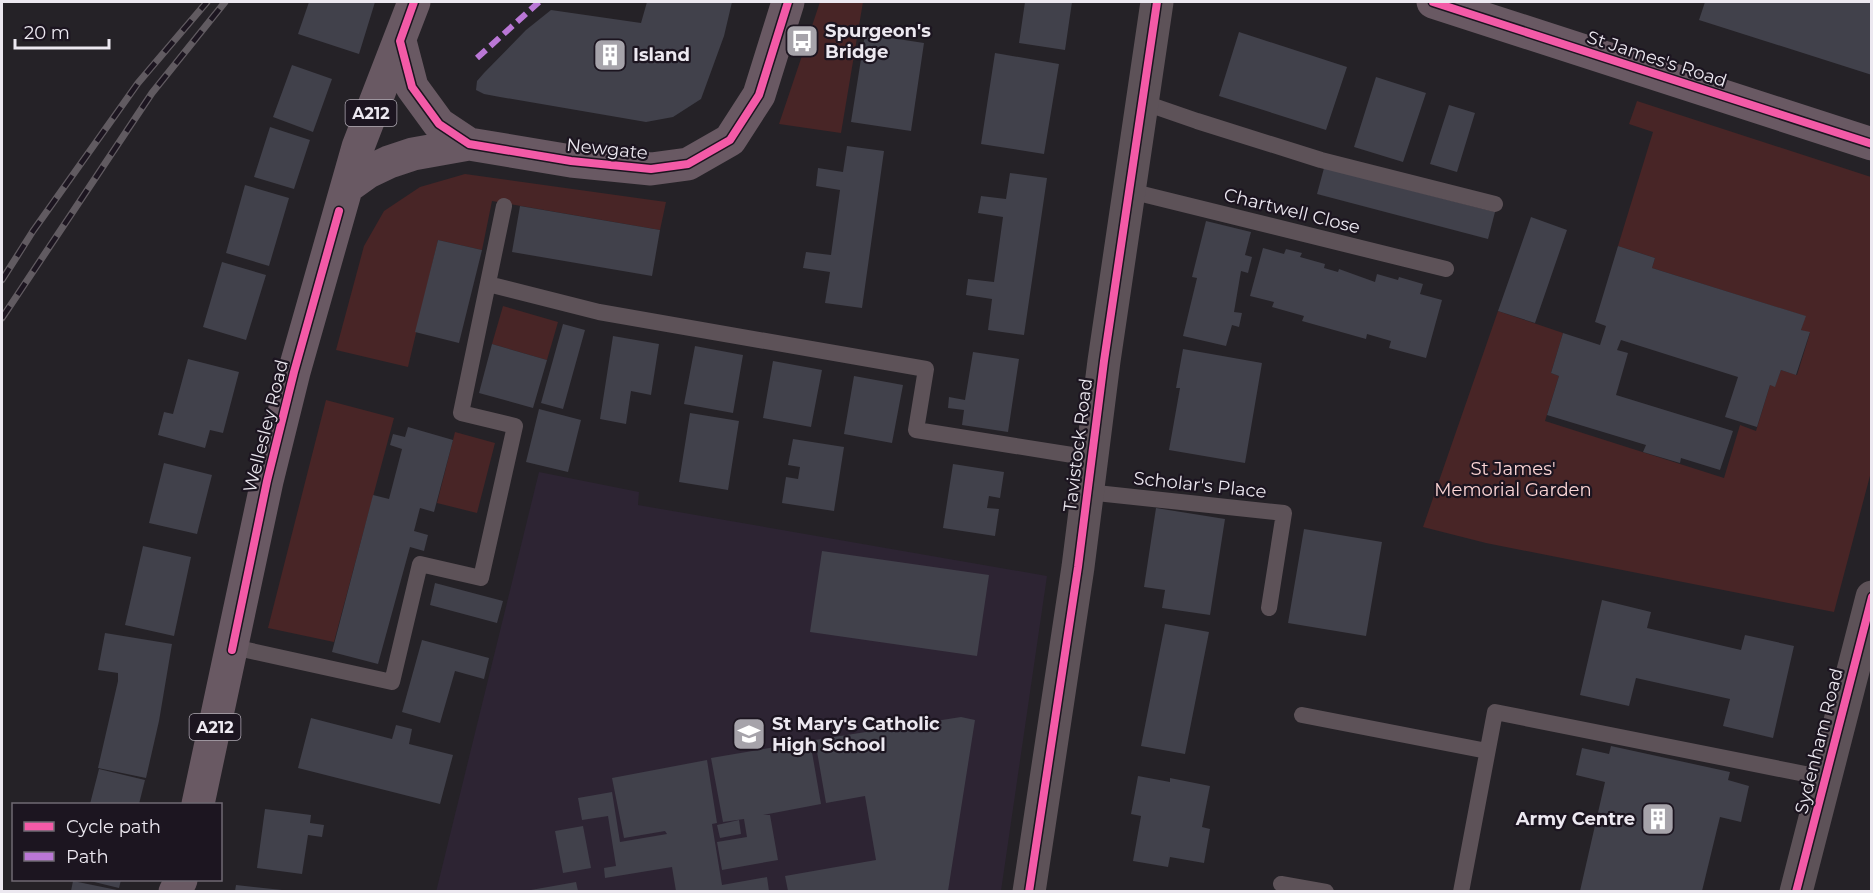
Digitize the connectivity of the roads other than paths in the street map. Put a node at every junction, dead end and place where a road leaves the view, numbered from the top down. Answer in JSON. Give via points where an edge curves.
{"nodes":[{"id":1,"x":414,"y":2,"type":"edge"},
{"id":2,"x":788,"y":2,"type":"edge"},
{"id":3,"x":1157,"y":2,"type":"edge"},
{"id":4,"x":1433,"y":2,"type":"edge"},
{"id":5,"x":400,"y":41,"type":"junction"},
{"id":6,"x":1142,"y":102,"type":"junction"},
{"id":7,"x":469,"y":144,"type":"junction"},
{"id":8,"x":1872,"y":144,"type":"edge"},
{"id":9,"x":347,"y":187,"type":"junction"},
{"id":10,"x":1130,"y":191,"type":"junction"},
{"id":11,"x":1495,"y":204,"type":"dead end"},
{"id":12,"x":504,"y":206,"type":"dead end"},
{"id":13,"x":1446,"y":269,"type":"dead end"},
{"id":14,"x":488,"y":284,"type":"junction"},
{"id":15,"x":1091,"y":458,"type":"junction"},
{"id":16,"x":1087,"y":492,"type":"junction"},
{"id":17,"x":1872,"y":597,"type":"edge"},
{"id":18,"x":1269,"y":608,"type":"dead end"},
{"id":19,"x":233,"y":647,"type":"junction"},
{"id":20,"x":1302,"y":715,"type":"dead end"},
{"id":21,"x":1487,"y":751,"type":"junction"},
{"id":22,"x":1825,"y":778,"type":"junction"},
{"id":23,"x":198,"y":803,"type":"edge"},
{"id":24,"x":1281,"y":884,"type":"dead end"},
{"id":25,"x":1029,"y":891,"type":"edge"},
{"id":26,"x":1326,"y":891,"type":"edge"},
{"id":27,"x":1461,"y":891,"type":"edge"},
{"id":28,"x":1796,"y":891,"type":"edge"}],
"edges":[{"from":1,"to":5,"type":"main road","name":"Wellesley Road","number":"A212"},
{"from":2,"to":7,"type":"main road","name":"Newgate","number":"A212","via":[[759,95],[730,140],[688,164],[651,169]]},
{"from":3,"to":6,"type":"street","name":"Tavistock Road"},
{"from":4,"to":8,"type":"main road","name":"St James's Road"},
{"from":5,"to":7,"type":"main road","number":"A212","via":[[412,87],[439,124]]},
{"from":5,"to":9,"type":"main road","name":"Wellesley Road","number":"A212","via":[[366,124]]},
{"from":6,"to":10,"type":"street","name":"Tavistock Road"},
{"from":6,"to":11,"type":"lane","via":[[1321,160]]},
{"from":7,"to":9,"type":"main road","number":"A212","via":[[389,162]]},
{"from":9,"to":19,"type":"main road","name":"Wellesley Road","number":"A212","via":[[289,392]]},
{"from":10,"to":13,"type":"lane","name":"Chartwell Close"},
{"from":10,"to":15,"type":"street","name":"Tavistock Road"},
{"from":12,"to":14,"type":"lane"},
{"from":14,"to":15,"type":"lane","via":[[599,312],[926,369],[915,430]]},
{"from":14,"to":19,"type":"lane","via":[[461,413],[515,426],[482,578],[420,564],[392,682]]},
{"from":15,"to":16,"type":"street","name":"Tavistock Road"},
{"from":16,"to":18,"type":"lane","name":"Scholar's Place","via":[[1284,513]]},
{"from":16,"to":25,"type":"street","name":"Tavistock Road"},
{"from":17,"to":22,"type":"street","name":"Sydenham Road"},
{"from":19,"to":23,"type":"main road","name":"Wellesley Road","number":"A212"},
{"from":20,"to":21,"type":"lane"},
{"from":21,"to":22,"type":"lane","via":[[1494,712]]},
{"from":21,"to":27,"type":"lane"},
{"from":22,"to":28,"type":"street","name":"Sydenham Road"},
{"from":24,"to":26,"type":"lane"}]}
